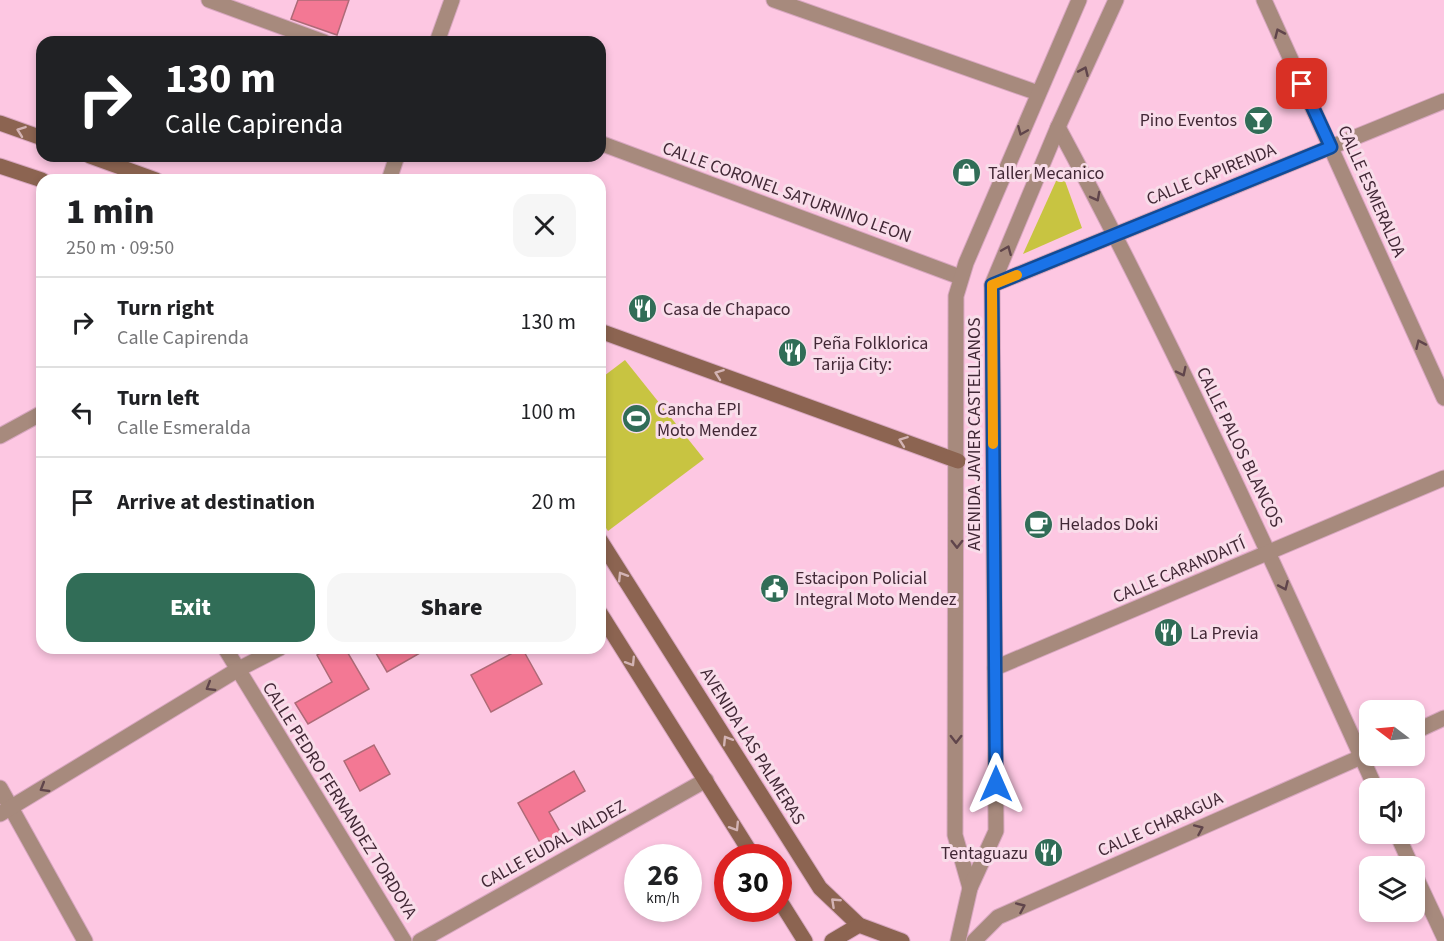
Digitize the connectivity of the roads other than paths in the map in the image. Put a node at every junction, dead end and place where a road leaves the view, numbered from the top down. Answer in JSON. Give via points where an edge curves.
{"nodes":[{"id":1,"x":209,"y":0,"type":"edge"},
{"id":2,"x":452,"y":0,"type":"edge"},
{"id":3,"x":774,"y":0,"type":"edge"},
{"id":4,"x":1079,"y":0,"type":"edge"},
{"id":5,"x":1116,"y":0,"type":"edge"},
{"id":6,"x":1264,"y":0,"type":"edge"},
{"id":7,"x":308,"y":36,"type":"edge"},
{"id":8,"x":439,"y":36,"type":"edge"},
{"id":9,"x":1038,"y":93,"type":"junction"},
{"id":10,"x":1444,"y":101,"type":"edge"},
{"id":11,"x":0,"y":123,"type":"edge"},
{"id":12,"x":1058,"y":127,"type":"junction"},
{"id":13,"x":36,"y":136,"type":"edge"},
{"id":14,"x":606,"y":145,"type":"edge"},
{"id":15,"x":1331,"y":147,"type":"junction"},
{"id":16,"x":106,"y":162,"type":"edge"},
{"id":17,"x":0,"y":166,"type":"edge"},
{"id":18,"x":140,"y":174,"type":"edge"},
{"id":19,"x":36,"y":178,"type":"edge"},
{"id":20,"x":1115,"y":233,"type":"junction"},
{"id":21,"x":960,"y":277,"type":"junction"},
{"id":22,"x":992,"y":285,"type":"junction"},
{"id":23,"x":606,"y":333,"type":"edge"},
{"id":24,"x":1444,"y":398,"type":"edge"},
{"id":25,"x":36,"y":416,"type":"edge"},
{"id":26,"x":0,"y":436,"type":"edge"},
{"id":27,"x":958,"y":461,"type":"junction"},
{"id":28,"x":1444,"y":478,"type":"edge"},
{"id":29,"x":606,"y":549,"type":"edge"},
{"id":30,"x":1269,"y":553,"type":"junction"},
{"id":31,"x":606,"y":622,"type":"edge"},
{"id":32,"x":228,"y":654,"type":"edge"},
{"id":33,"x":268,"y":654,"type":"edge"},
{"id":34,"x":995,"y":668,"type":"junction"},
{"id":35,"x":237,"y":670,"type":"junction"},
{"id":36,"x":1444,"y":718,"type":"edge"},
{"id":37,"x":1425,"y":727,"type":"edge"},
{"id":38,"x":1359,"y":740,"type":"edge"},
{"id":39,"x":1359,"y":758,"type":"edge"},
{"id":40,"x":706,"y":780,"type":"junction"},
{"id":41,"x":0,"y":788,"type":"edge"},
{"id":42,"x":6,"y":811,"type":"edge"},
{"id":43,"x":745,"y":844,"type":"edge"},
{"id":44,"x":970,"y":888,"type":"junction"},
{"id":45,"x":1425,"y":896,"type":"edge"},
{"id":46,"x":792,"y":920,"type":"edge"},
{"id":47,"x":859,"y":925,"type":"junction"},
{"id":48,"x":1444,"y":937,"type":"edge"},
{"id":49,"x":85,"y":941,"type":"edge"},
{"id":50,"x":404,"y":941,"type":"edge"},
{"id":51,"x":420,"y":941,"type":"edge"},
{"id":52,"x":805,"y":941,"type":"edge"},
{"id":53,"x":832,"y":941,"type":"edge"},
{"id":54,"x":902,"y":941,"type":"edge"},
{"id":55,"x":958,"y":941,"type":"edge"},
{"id":56,"x":974,"y":941,"type":"edge"}],
"edges":[{"from":1,"to":7,"type":"street"},
{"from":2,"to":8,"type":"street"},
{"from":3,"to":9,"type":"street"},
{"from":4,"to":9,"type":"street","name":"AVENIDA JAVIER CASTELLANOS"},
{"from":12,"to":5,"type":"street","name":"AVENIDA JAVIER CASTELLANOS","one_way":true},
{"from":15,"to":6,"type":"street","name":"CALLE ESMERALDA","one_way":true},
{"from":9,"to":21,"type":"street","name":"AVENIDA JAVIER CASTELLANOS","one_way":true},
{"from":10,"to":15,"type":"street","name":"CALLE CAPIRENDA"},
{"from":13,"to":11,"type":"street","one_way":true},
{"from":12,"to":20,"type":"street","name":"CALLE PALOS BLANCOS","one_way":true},
{"from":22,"to":12,"type":"street","name":"AVENIDA JAVIER CASTELLANOS","one_way":true},
{"from":14,"to":21,"type":"street","name":"CALLE CORONEL SATURNINO LEON"},
{"from":15,"to":20,"type":"street","name":"CALLE CAPIRENDA"},
{"from":24,"to":15,"type":"street","name":"CALLE ESMERALDA","one_way":true},
{"from":16,"to":18,"type":"street"},
{"from":17,"to":19,"type":"street"},
{"from":20,"to":22,"type":"street","name":"CALLE CAPIRENDA"},
{"from":20,"to":30,"type":"street","name":"CALLE PALOS BLANCOS","one_way":true},
{"from":21,"to":27,"type":"street","name":"AVENIDA JAVIER CASTELLANOS","via":[[956,296]]},
{"from":22,"to":34,"type":"street","name":"AVENIDA JAVIER CASTELLANOS"},
{"from":27,"to":23,"type":"street","one_way":true},
{"from":25,"to":26,"type":"street"},
{"from":27,"to":44,"type":"street","name":"AVENIDA JAVIER CASTELLANOS","one_way":true,"via":[[955,835]]},
{"from":28,"to":30,"type":"street","name":"CALLE CARANDAITÍ"},
{"from":47,"to":29,"type":"street","name":"AVENIDA LAS PALMERAS","one_way":true,"via":[[820,888]]},
{"from":30,"to":34,"type":"street","name":"CALLE CARANDAITÍ"},
{"from":30,"to":38,"type":"street","name":"CALLE PALOS BLANCOS","one_way":true},
{"from":31,"to":40,"type":"street","one_way":true},
{"from":32,"to":35,"type":"street","name":"CALLE PEDRO FERNANDEZ TORDOYA"},
{"from":33,"to":35,"type":"street"},
{"from":34,"to":44,"type":"street","name":"AVENIDA JAVIER CASTELLANOS","via":[[996,831]]},
{"from":35,"to":42,"type":"street","one_way":true},
{"from":35,"to":50,"type":"street","name":"CALLE PEDRO FERNANDEZ TORDOYA"},
{"from":36,"to":37,"type":"street"},
{"from":56,"to":39,"type":"street","name":"CALLE CHARAGUA","one_way":true,"via":[[998,917]]},
{"from":40,"to":43,"type":"street","one_way":true},
{"from":40,"to":51,"type":"street","name":"CALLE EUDAL VALDEZ"},
{"from":41,"to":42,"type":"street"},
{"from":42,"to":49,"type":"street"},
{"from":44,"to":55,"type":"street","name":"AVENIDA JAVIER CASTELLANOS"},
{"from":45,"to":48,"type":"street"},
{"from":46,"to":52,"type":"street"},
{"from":47,"to":53,"type":"street"},
{"from":47,"to":54,"type":"street","name":"AVENIDA LAS PALMERAS"}]}
